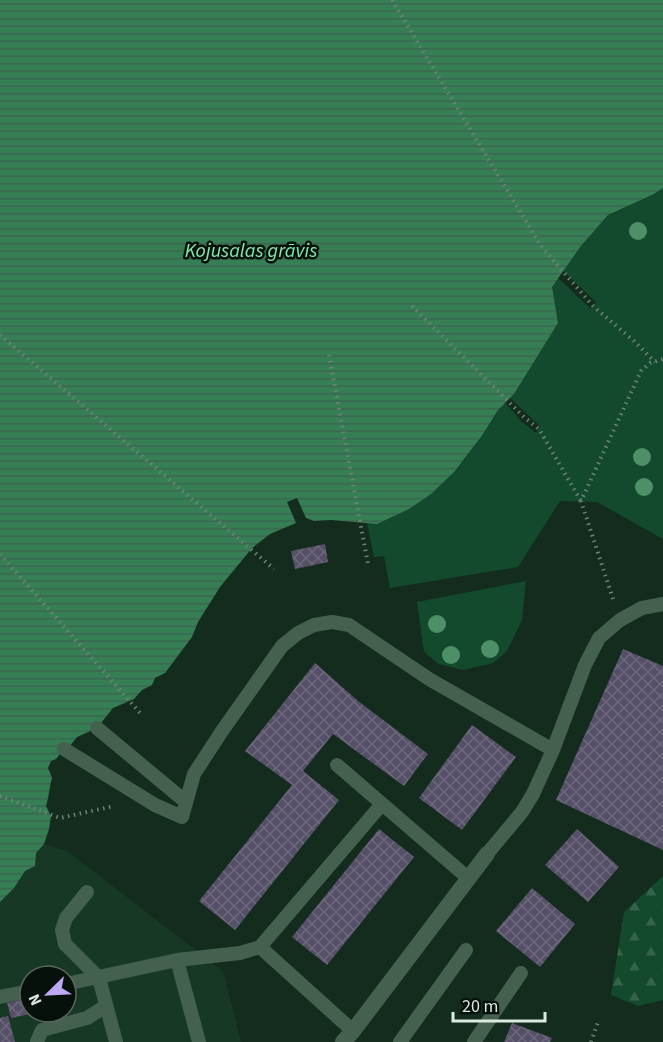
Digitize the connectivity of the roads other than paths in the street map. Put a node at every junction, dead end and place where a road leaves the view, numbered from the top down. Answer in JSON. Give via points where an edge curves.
{"nodes":[{"id":1,"x":663,"y":604,"type":"edge"},
{"id":2,"x":97,"y":728,"type":"dead end"},
{"id":3,"x":64,"y":749,"type":"dead end"},
{"id":4,"x":553,"y":750,"type":"junction"},
{"id":5,"x":337,"y":765,"type":"dead end"},
{"id":6,"x":186,"y":802,"type":"junction"},
{"id":7,"x":382,"y":804,"type":"junction"},
{"id":8,"x":487,"y":854,"type":"joint"},
{"id":9,"x":468,"y":878,"type":"junction"},
{"id":10,"x":87,"y":892,"type":"dead end"},
{"id":11,"x":260,"y":947,"type":"junction"},
{"id":12,"x":466,"y":950,"type":"dead end"},
{"id":13,"x":177,"y":960,"type":"junction"},
{"id":14,"x":521,"y":973,"type":"dead end"},
{"id":15,"x":99,"y":978,"type":"junction"},
{"id":16,"x":78,"y":982,"type":"edge"},
{"id":17,"x":18,"y":993,"type":"edge"},
{"id":18,"x":0,"y":997,"type":"edge"},
{"id":19,"x":106,"y":1006,"type":"junction"},
{"id":20,"x":348,"y":1037,"type":"edge"},
{"id":21,"x":37,"y":1042,"type":"edge"},
{"id":22,"x":116,"y":1042,"type":"edge"},
{"id":23,"x":199,"y":1042,"type":"edge"},
{"id":24,"x":400,"y":1042,"type":"edge"},
{"id":25,"x":474,"y":1042,"type":"edge"}],
"edges":[{"from":1,"to":4,"type":"lane","via":[[642,608],[599,638]]},
{"from":2,"to":6,"type":"lane"},
{"from":3,"to":6,"type":"lane","via":[[155,805],[182,817]]},
{"from":4,"to":6,"type":"lane","via":[[429,679],[350,625],[332,622],[314,625],[282,646],[194,774]]},
{"from":4,"to":8,"type":"lane","via":[[522,812]]},
{"from":5,"to":7,"type":"lane"},
{"from":7,"to":9,"type":"lane"},
{"from":7,"to":11,"type":"lane"},
{"from":8,"to":9,"type":"street"},
{"from":9,"to":20,"type":"street"},
{"from":10,"to":15,"type":"lane","via":[[66,918],[62,930],[65,944]]},
{"from":11,"to":13,"type":"lane"},
{"from":11,"to":20,"type":"lane"},
{"from":12,"to":24,"type":"lane"},
{"from":13,"to":15,"type":"lane"},
{"from":13,"to":23,"type":"lane"},
{"from":14,"to":25,"type":"lane"},
{"from":15,"to":16,"type":"lane"},
{"from":15,"to":19,"type":"lane"},
{"from":17,"to":18,"type":"lane"},
{"from":19,"to":21,"type":"lane","via":[[87,1018],[42,1030]]},
{"from":19,"to":22,"type":"lane"}]}
